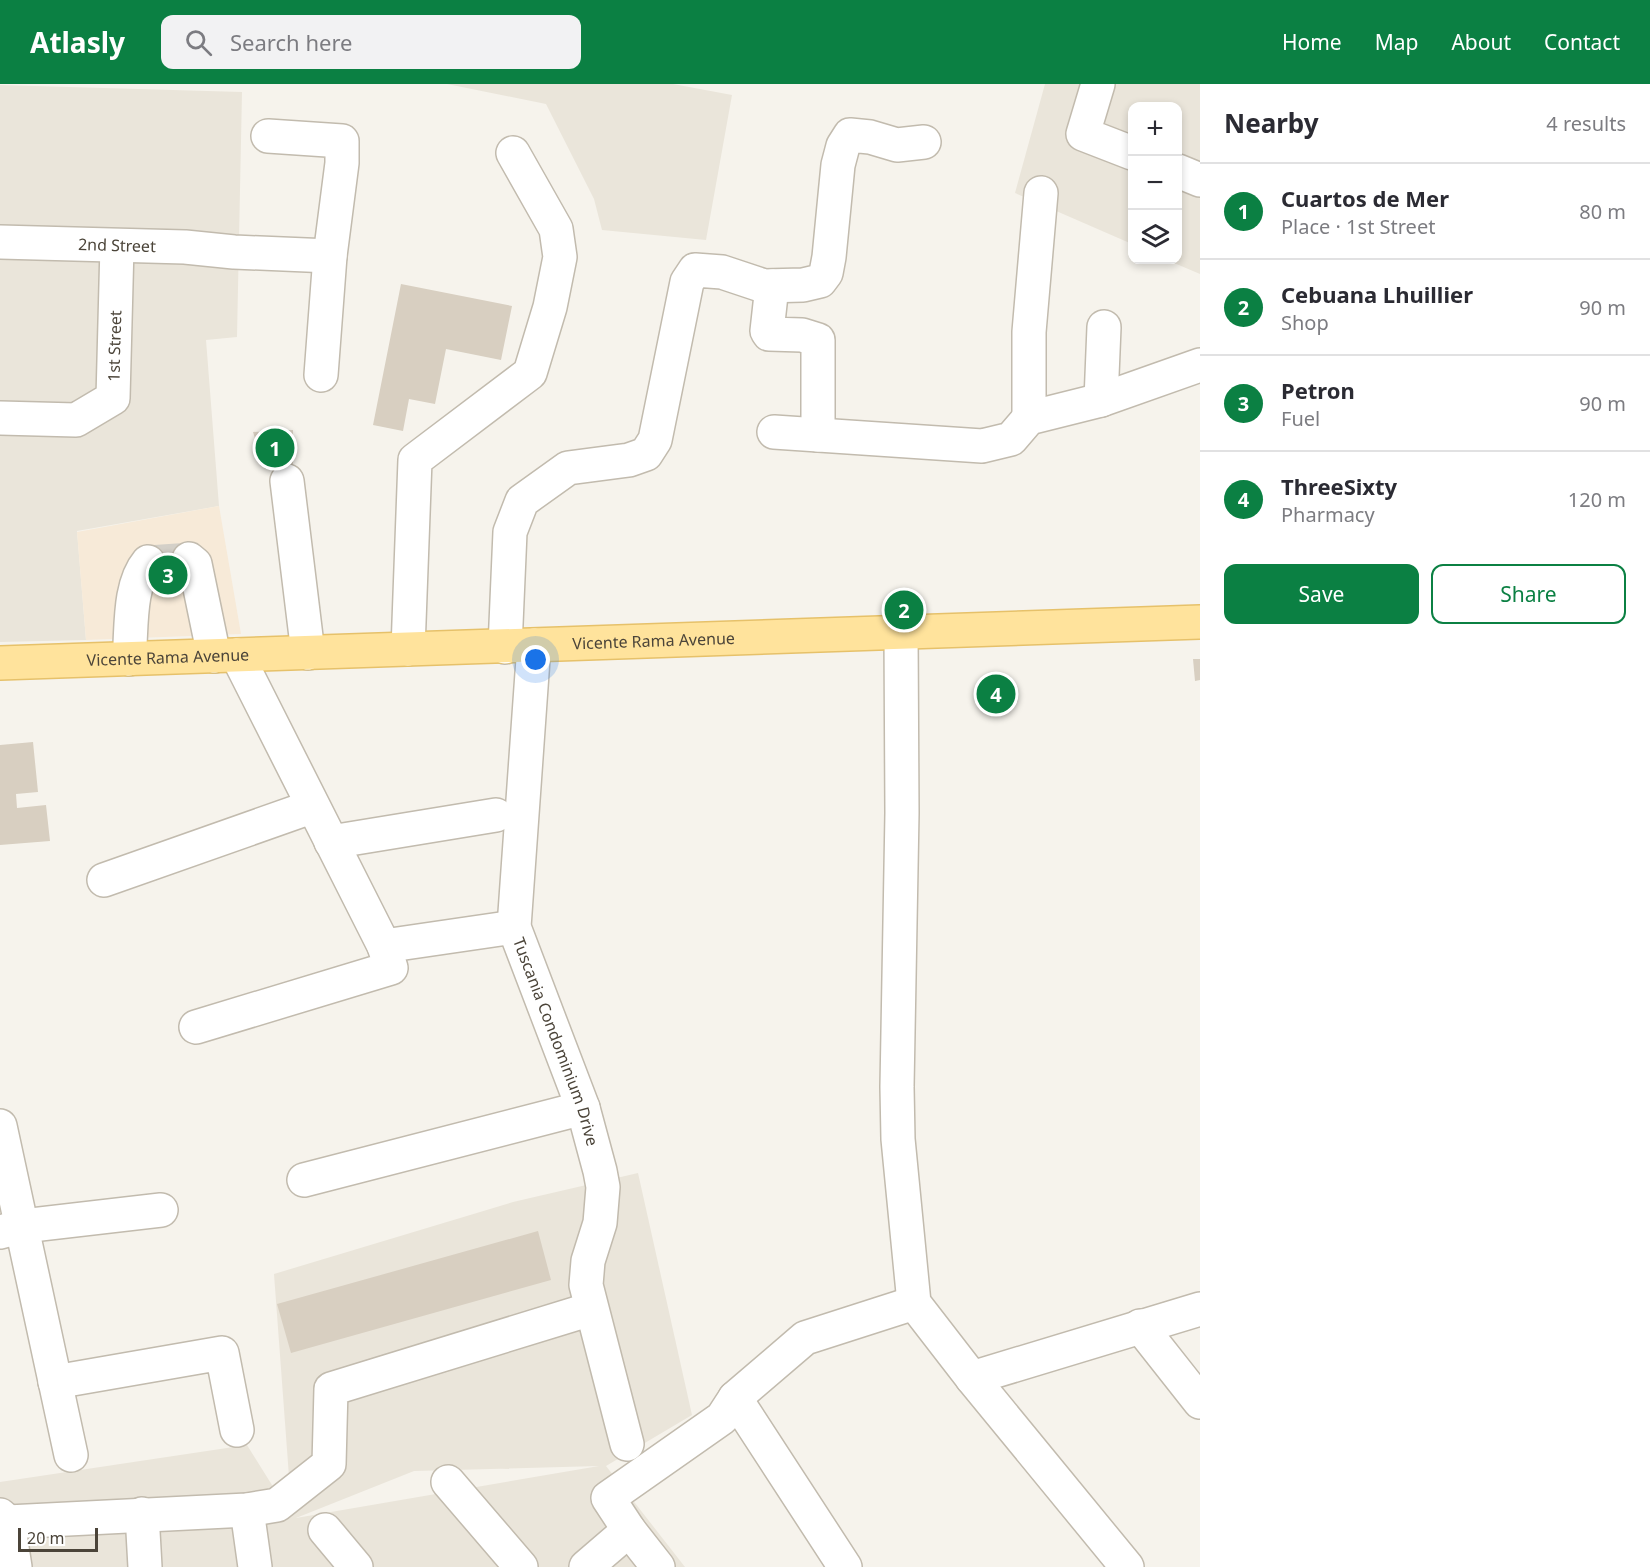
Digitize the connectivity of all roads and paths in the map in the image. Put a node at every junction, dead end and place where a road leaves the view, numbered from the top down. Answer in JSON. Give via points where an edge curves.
{"nodes":[{"id":1,"x":1098,"y":84,"type":"edge"},
{"id":2,"x":268,"y":136,"type":"dead end"},
{"id":3,"x":924,"y":142,"type":"dead end"},
{"id":4,"x":1128,"y":151,"type":"edge"},
{"id":5,"x":513,"y":153,"type":"dead end"},
{"id":6,"x":1182,"y":173,"type":"edge"},
{"id":7,"x":1200,"y":180,"type":"edge"},
{"id":8,"x":1041,"y":193,"type":"dead end"},
{"id":9,"x":0,"y":242,"type":"edge"},
{"id":10,"x":117,"y":246,"type":"junction"},
{"id":11,"x":330,"y":256,"type":"junction"},
{"id":12,"x":771,"y":286,"type":"junction"},
{"id":13,"x":1104,"y":327,"type":"dead end"},
{"id":14,"x":1200,"y":365,"type":"edge"},
{"id":15,"x":321,"y":375,"type":"dead end"},
{"id":16,"x":1101,"y":400,"type":"junction"},
{"id":17,"x":0,"y":418,"type":"edge"},
{"id":18,"x":1029,"y":418,"type":"junction"},
{"id":19,"x":774,"y":432,"type":"dead end"},
{"id":20,"x":818,"y":435,"type":"junction"},
{"id":21,"x":287,"y":481,"type":"dead end"},
{"id":22,"x":189,"y":559,"type":"dead end"},
{"id":23,"x":148,"y":562,"type":"dead end"},
{"id":24,"x":1200,"y":622,"type":"edge"},
{"id":25,"x":902,"y":633,"type":"junction"},
{"id":26,"x":520,"y":646,"type":"junction"},
{"id":27,"x":408,"y":649,"type":"junction"},
{"id":28,"x":308,"y":653,"type":"junction"},
{"id":29,"x":225,"y":655,"type":"junction"},
{"id":30,"x":129,"y":659,"type":"junction"},
{"id":31,"x":0,"y":663,"type":"edge"},
{"id":32,"x":311,"y":807,"type":"junction"},
{"id":33,"x":496,"y":815,"type":"dead end"},
{"id":34,"x":331,"y":842,"type":"junction"},
{"id":35,"x":104,"y":880,"type":"dead end"},
{"id":36,"x":514,"y":927,"type":"junction"},
{"id":37,"x":384,"y":946,"type":"junction"},
{"id":38,"x":196,"y":1027,"type":"dead end"},
{"id":39,"x":583,"y":1108,"type":"junction"},
{"id":40,"x":0,"y":1126,"type":"edge"},
{"id":41,"x":304,"y":1180,"type":"dead end"},
{"id":42,"x":161,"y":1210,"type":"dead end"},
{"id":43,"x":11,"y":1229,"type":"edge"},
{"id":44,"x":914,"y":1303,"type":"junction"},
{"id":45,"x":591,"y":1309,"type":"junction"},
{"id":46,"x":1200,"y":1309,"type":"edge"},
{"id":47,"x":1140,"y":1326,"type":"junction"},
{"id":48,"x":972,"y":1378,"type":"junction"},
{"id":49,"x":55,"y":1382,"type":"junction"},
{"id":50,"x":735,"y":1398,"type":"junction"},
{"id":51,"x":1200,"y":1402,"type":"edge"},
{"id":52,"x":237,"y":1430,"type":"dead end"},
{"id":53,"x":627,"y":1444,"type":"dead end"},
{"id":54,"x":71,"y":1455,"type":"dead end"},
{"id":55,"x":448,"y":1482,"type":"dead end"},
{"id":56,"x":247,"y":1510,"type":"junction"},
{"id":57,"x":142,"y":1514,"type":"junction"},
{"id":58,"x":4,"y":1519,"type":"edge"},
{"id":59,"x":326,"y":1530,"type":"dead end"},
{"id":60,"x":629,"y":1530,"type":"junction"},
{"id":61,"x":15,"y":1567,"type":"edge"},
{"id":62,"x":145,"y":1567,"type":"edge"},
{"id":63,"x":255,"y":1567,"type":"edge"},
{"id":64,"x":356,"y":1567,"type":"edge"},
{"id":65,"x":521,"y":1567,"type":"edge"},
{"id":66,"x":586,"y":1567,"type":"edge"},
{"id":67,"x":658,"y":1567,"type":"edge"},
{"id":68,"x":845,"y":1567,"type":"edge"},
{"id":69,"x":1127,"y":1567,"type":"edge"}],
"edges":[{"from":1,"to":4,"type":"street","via":[[1083,134]]},
{"from":2,"to":11,"type":"street","via":[[342,141]]},
{"from":3,"to":12,"type":"street","via":[[897,145],[850,135],[838,165],[826,273],[820,281]]},
{"from":5,"to":27,"type":"street","via":[[556,229],[560,257],[550,307],[530,373],[415,460]]},
{"from":6,"to":7,"type":"street"},
{"from":8,"to":18,"type":"street","via":[[1029,332]]},
{"from":9,"to":10,"type":"street","name":"2nd Street"},
{"from":10,"to":11,"type":"street","name":"2nd Street"},
{"from":10,"to":17,"type":"street","name":"1st Street","via":[[113,398],[76,420]]},
{"from":11,"to":15,"type":"street"},
{"from":12,"to":20,"type":"street","via":[[769,334],[802,335],[818,340]]},
{"from":12,"to":26,"type":"street","name":"Tuscania Condominium Drive","via":[[722,272],[694,270],[687,282],[656,440],[646,454],[568,468],[522,501],[510,532]]},
{"from":13,"to":16,"type":"street"},
{"from":14,"to":16,"type":"street"},
{"from":16,"to":18,"type":"street"},
{"from":18,"to":20,"type":"street","via":[[1011,440],[982,446]]},
{"from":19,"to":20,"type":"street"},
{"from":21,"to":28,"type":"street"},
{"from":22,"to":29,"type":"street","via":[[195,564]]},
{"from":23,"to":30,"type":"street","via":[[135,592]]},
{"from":24,"to":25,"type":"main road","name":"Vicente Rama Avenue"},
{"from":25,"to":26,"type":"main road","name":"Vicente Rama Avenue"},
{"from":25,"to":44,"type":"street","via":[[897,1086],[898,1139]]},
{"from":26,"to":27,"type":"main road","name":"Vicente Rama Avenue"},
{"from":26,"to":36,"type":"street","name":"Tuscania Condominium Drive"},
{"from":27,"to":28,"type":"main road","name":"Vicente Rama Avenue"},
{"from":28,"to":29,"type":"main road","name":"Vicente Rama Avenue"},
{"from":29,"to":30,"type":"main road","name":"Vicente Rama Avenue"},
{"from":29,"to":32,"type":"street"},
{"from":30,"to":31,"type":"main road","name":"Vicente Rama Avenue"},
{"from":32,"to":34,"type":"street"},
{"from":32,"to":35,"type":"street"},
{"from":33,"to":34,"type":"street"},
{"from":34,"to":37,"type":"street"},
{"from":36,"to":37,"type":"street"},
{"from":36,"to":39,"type":"street","name":"Tuscania Condominium Drive"},
{"from":37,"to":38,"type":"street","via":[[391,968]]},
{"from":39,"to":41,"type":"street"},
{"from":39,"to":45,"type":"street","name":"Tuscania Condominium Drive","via":[[603,1187],[600,1223],[588,1261],[586,1285]]},
{"from":40,"to":43,"type":"street"},
{"from":42,"to":43,"type":"street"},
{"from":43,"to":49,"type":"street"},
{"from":44,"to":48,"type":"street"},
{"from":44,"to":50,"type":"street","via":[[805,1338]]},
{"from":45,"to":53,"type":"street","name":"Tuscania Condominium Drive"},
{"from":45,"to":56,"type":"street","via":[[331,1389],[329,1464],[277,1504]]},
{"from":46,"to":47,"type":"street"},
{"from":47,"to":48,"type":"street"},
{"from":47,"to":51,"type":"street"},
{"from":48,"to":69,"type":"street"},
{"from":49,"to":52,"type":"street","via":[[222,1353]]},
{"from":49,"to":54,"type":"street"},
{"from":50,"to":60,"type":"street","via":[[722,1418],[608,1497]]},
{"from":50,"to":68,"type":"street"},
{"from":55,"to":65,"type":"street"},
{"from":56,"to":57,"type":"street"},
{"from":56,"to":63,"type":"street"},
{"from":57,"to":58,"type":"street"},
{"from":57,"to":62,"type":"street"},
{"from":58,"to":61,"type":"street"},
{"from":59,"to":64,"type":"street"},
{"from":60,"to":66,"type":"street"},
{"from":60,"to":67,"type":"street"}]}
